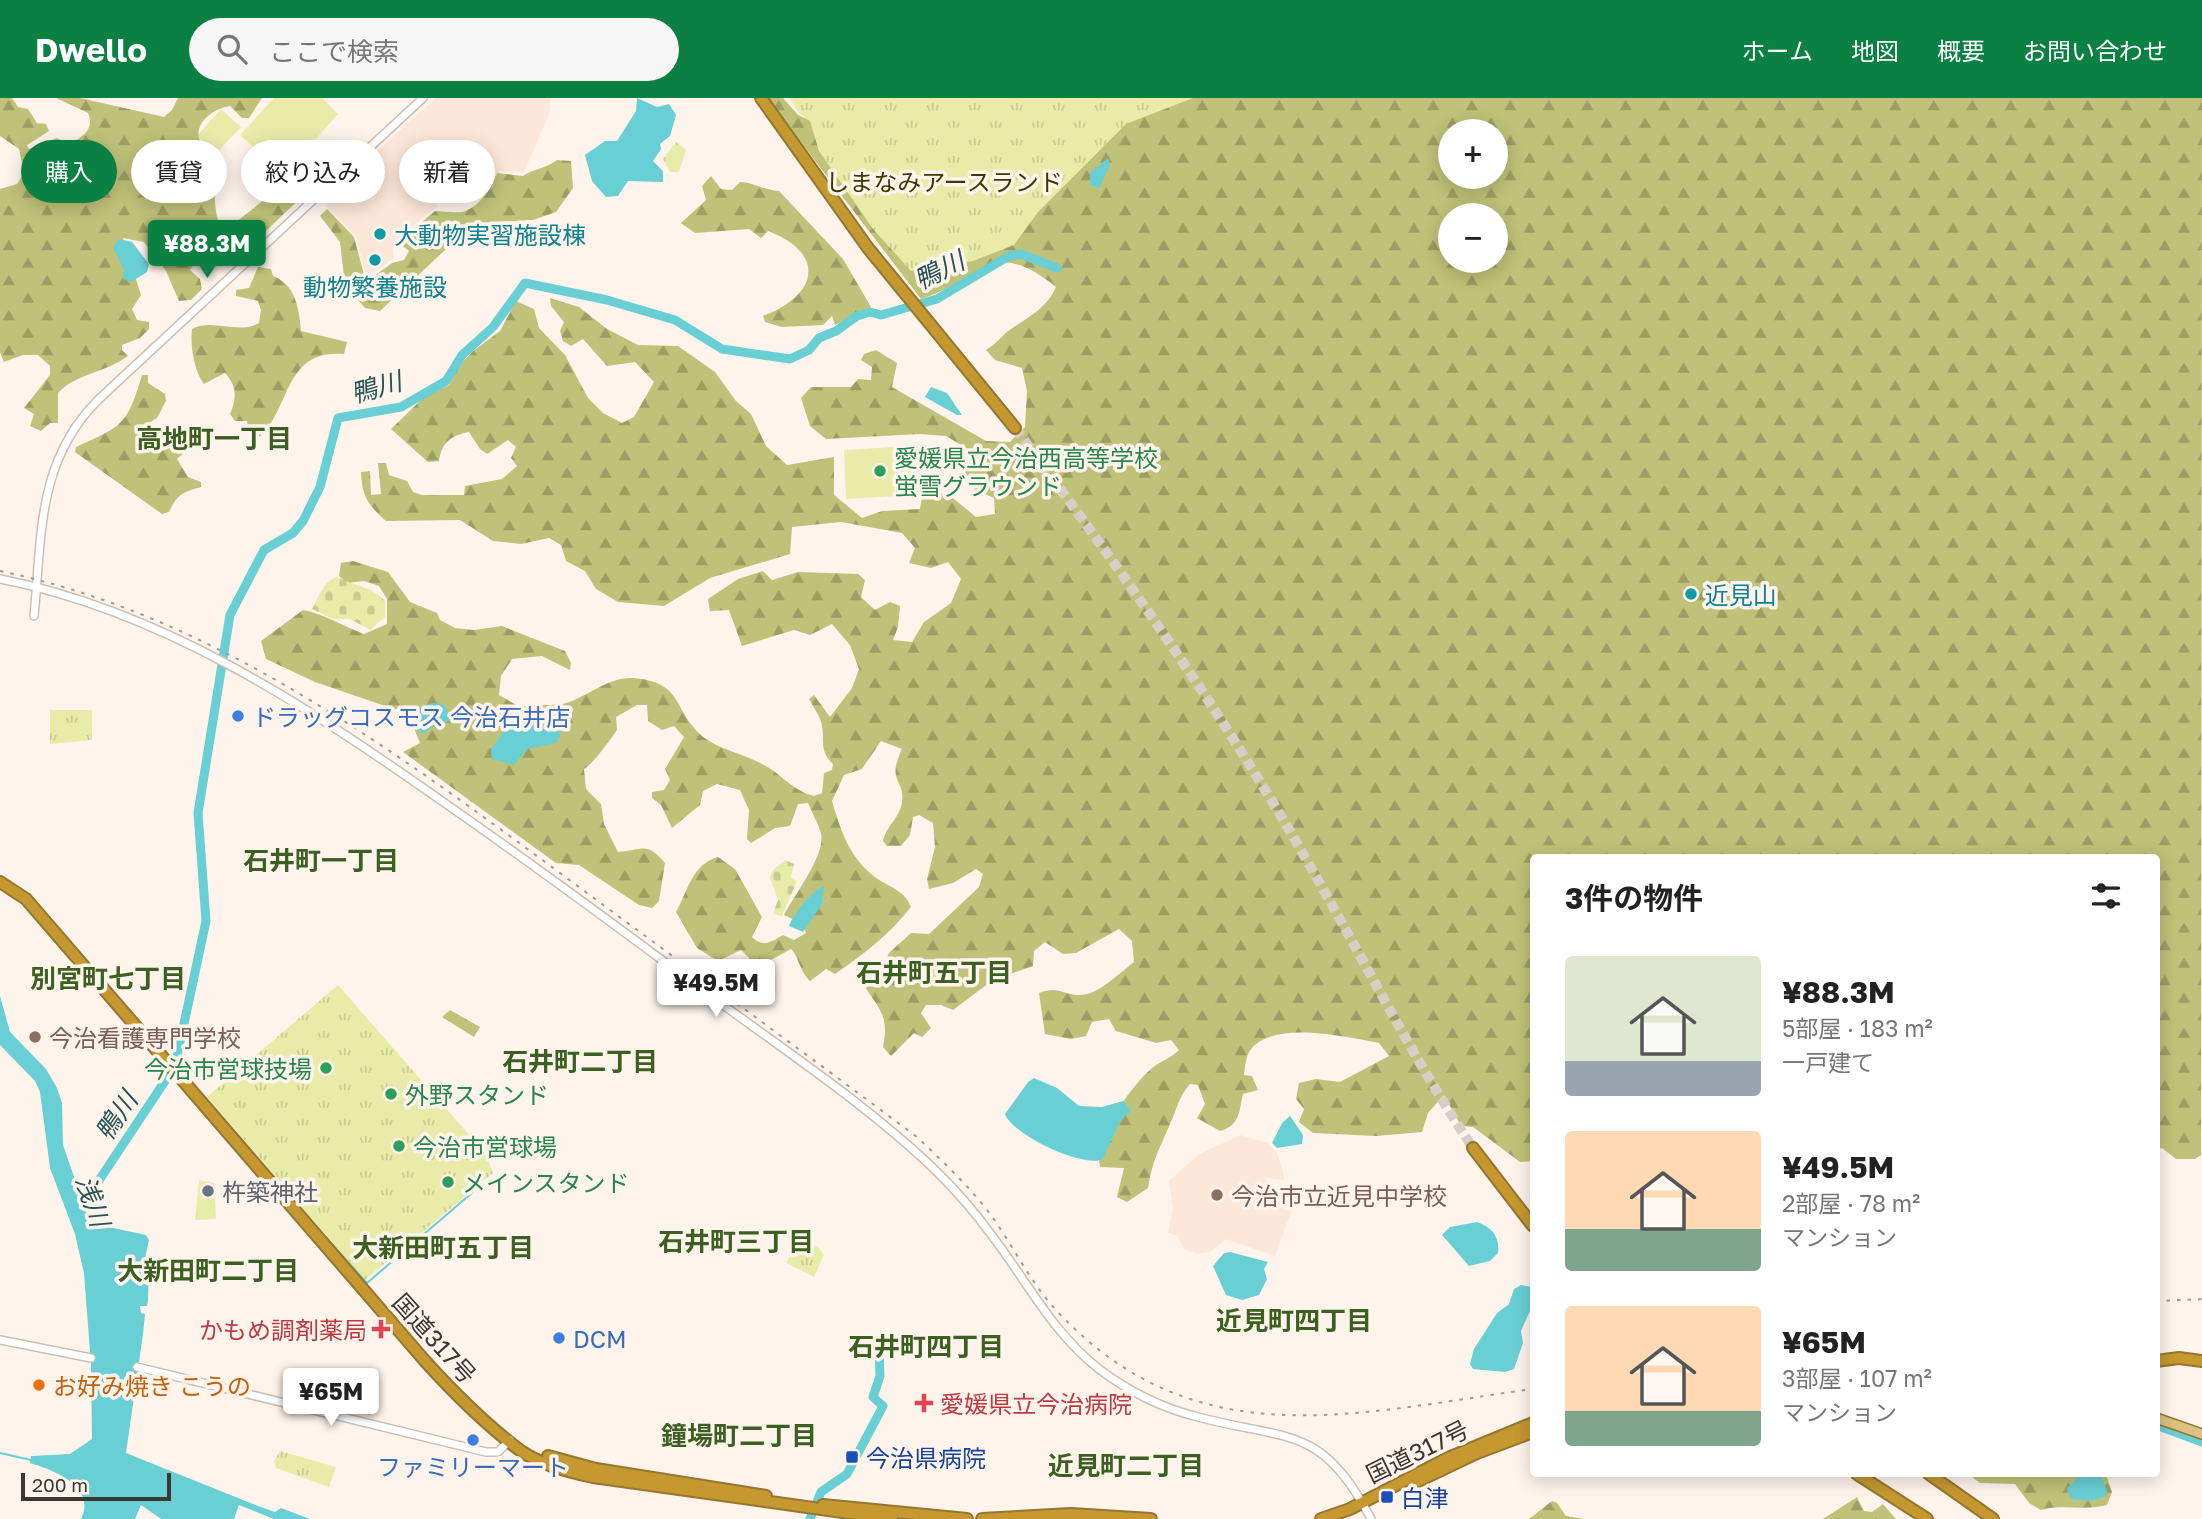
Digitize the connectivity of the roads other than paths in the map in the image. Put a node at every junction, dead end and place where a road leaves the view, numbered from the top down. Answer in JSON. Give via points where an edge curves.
{"nodes":[{"id":1,"x":423,"y":98,"type":"edge"},
{"id":2,"x":761,"y":98,"type":"edge"},
{"id":3,"x":1015,"y":428,"type":"tunnel mouth"},
{"id":4,"x":0,"y":579,"type":"edge"},
{"id":5,"x":37,"y":586,"type":"junction"},
{"id":6,"x":34,"y":616,"type":"dead end"},
{"id":7,"x":0,"y":882,"type":"edge"},
{"id":8,"x":1472,"y":1148,"type":"tunnel mouth"},
{"id":9,"x":1530,"y":1222,"type":"edge"},
{"id":10,"x":0,"y":1340,"type":"edge"},
{"id":11,"x":91,"y":1358,"type":"dead end"},
{"id":12,"x":2160,"y":1360,"type":"edge"},
{"id":13,"x":2202,"y":1361,"type":"edge"},
{"id":14,"x":137,"y":1367,"type":"dead end"},
{"id":15,"x":2160,"y":1419,"type":"edge"},
{"id":16,"x":1530,"y":1424,"type":"edge"},
{"id":17,"x":1530,"y":1433,"type":"edge"},
{"id":18,"x":2202,"y":1434,"type":"edge"},
{"id":19,"x":510,"y":1440,"type":"junction"},
{"id":20,"x":1862,"y":1477,"type":"edge"},
{"id":21,"x":1931,"y":1477,"type":"edge"},
{"id":22,"x":1931,"y":1477,"type":"edge"},
{"id":23,"x":1364,"y":1505,"type":"junction"},
{"id":24,"x":892,"y":1519,"type":"edge"},
{"id":25,"x":967,"y":1519,"type":"edge"},
{"id":26,"x":982,"y":1519,"type":"edge"},
{"id":27,"x":1151,"y":1519,"type":"edge"},
{"id":28,"x":1321,"y":1519,"type":"edge"},
{"id":29,"x":1342,"y":1519,"type":"edge"},
{"id":30,"x":1371,"y":1519,"type":"edge"},
{"id":31,"x":1927,"y":1519,"type":"edge"},
{"id":32,"x":1981,"y":1519,"type":"edge"},
{"id":33,"x":1993,"y":1519,"type":"edge"}],
"edges":[{"from":1,"to":5,"type":"street","via":[[83,414],[51,471]]},
{"from":2,"to":3,"type":"highway","via":[[825,192]]},
{"from":4,"to":5,"type":"street"},
{"from":5,"to":6,"type":"street"},
{"from":5,"to":23,"type":"street","via":[[150,626],[296,701],[362,743],[843,1094],[929,1164],[994,1237],[1062,1336],[1102,1371],[1126,1388],[1174,1410],[1302,1441],[1334,1463]]},
{"from":7,"to":19,"type":"highway","name":"国道317号","via":[[26,899],[425,1361]]},
{"from":8,"to":9,"type":"highway"},
{"from":10,"to":11,"type":"street"},
{"from":12,"to":13,"type":"highway"},
{"from":14,"to":19,"type":"street","via":[[486,1452],[498,1452]]},
{"from":15,"to":18,"type":"main road"},
{"from":16,"to":23,"type":"highway","name":"国道317号","via":[[1448,1458]]},
{"from":17,"to":23,"type":"highway","name":"国道317号"},
{"from":19,"to":24,"type":"highway","name":"国道317号","via":[[521,1451],[553,1466],[593,1477]]},
{"from":19,"to":25,"type":"highway","name":"国道317号","via":[[555,1460],[596,1469],[824,1505]]},
{"from":20,"to":31,"type":"highway"},
{"from":21,"to":32,"type":"highway"},
{"from":22,"to":33,"type":"highway"},
{"from":23,"to":28,"type":"highway","name":"国道317号"},
{"from":23,"to":29,"type":"highway","name":"国道317号"},
{"from":23,"to":30,"type":"street"},
{"from":26,"to":27,"type":"highway","via":[[1070,1514]]}]}
